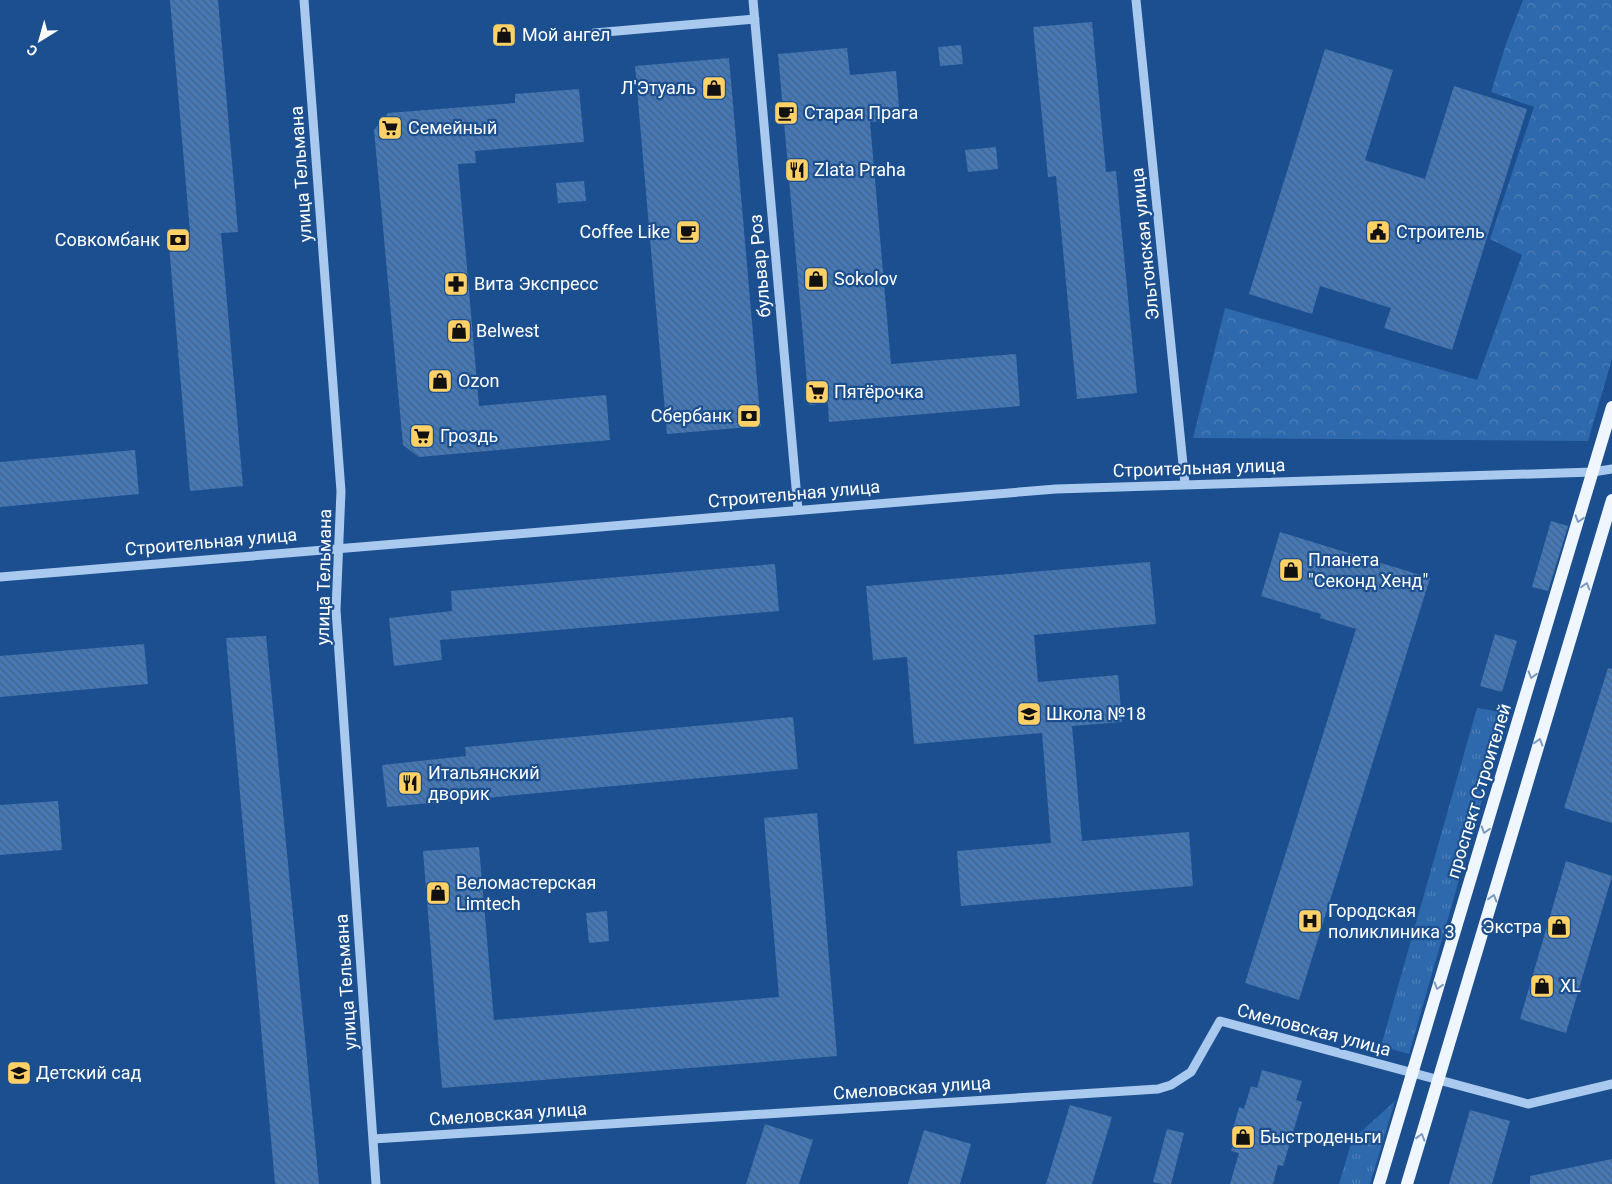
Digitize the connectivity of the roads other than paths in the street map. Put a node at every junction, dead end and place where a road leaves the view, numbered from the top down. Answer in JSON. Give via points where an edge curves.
{"nodes":[{"id":1,"x":304,"y":0,"type":"edge"},
{"id":2,"x":753,"y":0,"type":"edge"},
{"id":3,"x":1136,"y":0,"type":"edge"},
{"id":4,"x":755,"y":19,"type":"junction"},
{"id":5,"x":594,"y":33,"type":"dead end"},
{"id":6,"x":1612,"y":407,"type":"edge"},
{"id":7,"x":1612,"y":469,"type":"edge"},
{"id":8,"x":1593,"y":472,"type":"junction"},
{"id":9,"x":1185,"y":484,"type":"junction"},
{"id":10,"x":1612,"y":500,"type":"edge"},
{"id":11,"x":798,"y":510,"type":"junction"},
{"id":12,"x":338,"y":548,"type":"junction"},
{"id":13,"x":0,"y":577,"type":"edge"},
{"id":14,"x":1412,"y":1074,"type":"junction"},
{"id":15,"x":1438,"y":1081,"type":"junction"},
{"id":16,"x":1612,"y":1084,"type":"edge"},
{"id":17,"x":373,"y":1138,"type":"junction"},
{"id":18,"x":376,"y":1184,"type":"edge"},
{"id":19,"x":1378,"y":1184,"type":"edge"},
{"id":20,"x":1407,"y":1184,"type":"edge"}],
"edges":[{"from":1,"to":12,"type":"street","name":"улица Тельмана","via":[[341,491]]},
{"from":2,"to":4,"type":"street","name":"бульвар Роз"},
{"from":3,"to":9,"type":"street","name":"Эльтонская улица"},
{"from":4,"to":5,"type":"street"},
{"from":4,"to":11,"type":"street","name":"бульвар Роз"},
{"from":6,"to":8,"type":"main road","name":"проспект Строителей"},
{"from":7,"to":8,"type":"street","name":"Строительная улица"},
{"from":8,"to":9,"type":"street","name":"Строительная улица"},
{"from":8,"to":14,"type":"main road","name":"проспект Строителей","one_way":true},
{"from":9,"to":11,"type":"street","name":"Строительная улица","via":[[1056,489]]},
{"from":15,"to":10,"type":"main road","one_way":true},
{"from":11,"to":12,"type":"street","name":"Строительная улица"},
{"from":12,"to":13,"type":"street","name":"Строительная улица"},
{"from":12,"to":17,"type":"street","name":"улица Тельмана","via":[[336,610]]},
{"from":14,"to":15,"type":"street"},
{"from":14,"to":17,"type":"street","name":"Смеловская улица","via":[[1220,1021],[1191,1072],[1158,1089]]},
{"from":14,"to":19,"type":"main road","name":"проспект Строителей"},
{"from":15,"to":16,"type":"street","via":[[1528,1104]]},
{"from":20,"to":15,"type":"main road","one_way":true},
{"from":17,"to":18,"type":"street","name":"улица Тельмана"}]}
